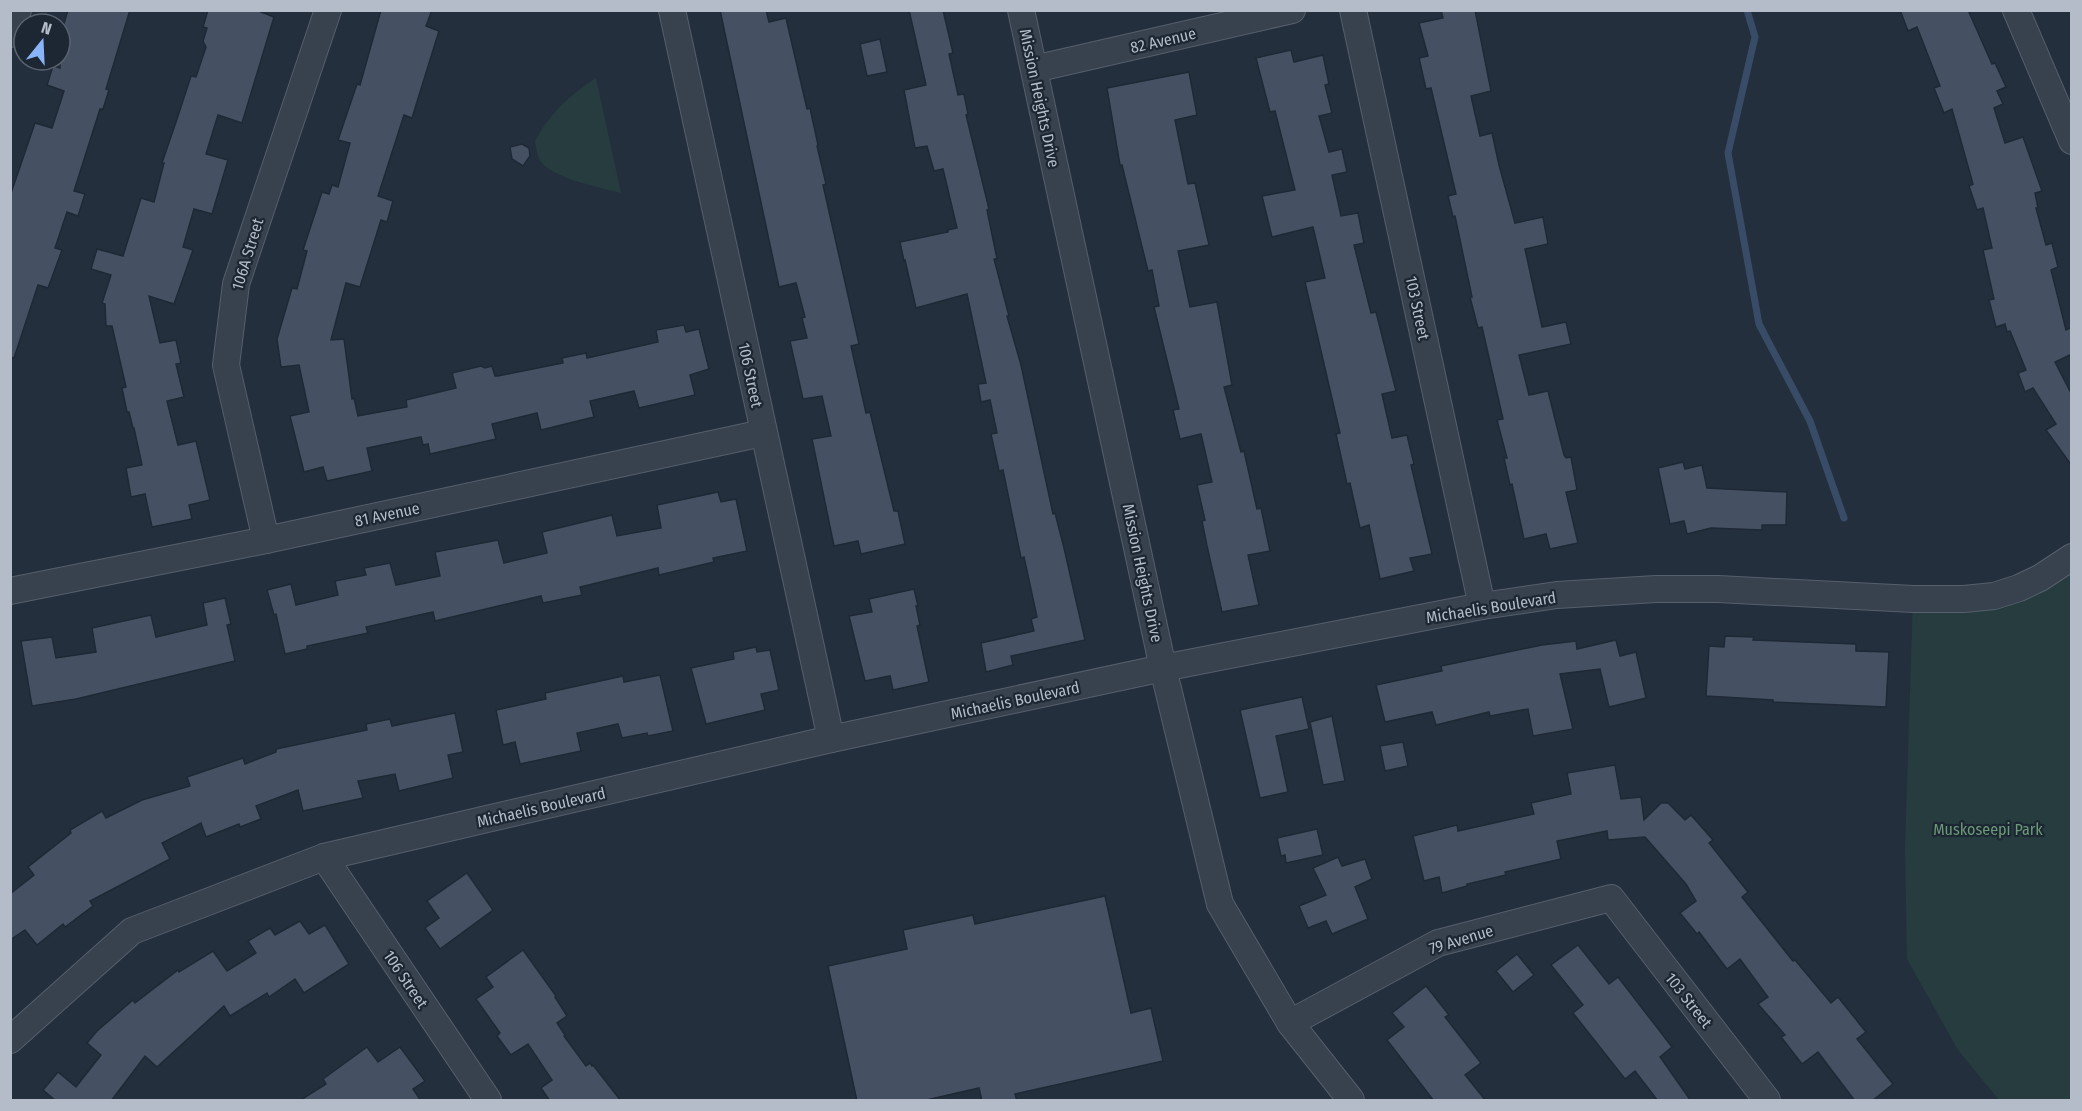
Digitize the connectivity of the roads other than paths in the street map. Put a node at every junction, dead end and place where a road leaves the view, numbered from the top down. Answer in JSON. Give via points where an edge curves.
{"nodes":[{"id":1,"x":18,"y":10,"type":"edge"},
{"id":2,"x":328,"y":10,"type":"edge"},
{"id":3,"x":672,"y":10,"type":"edge"},
{"id":4,"x":1021,"y":10,"type":"edge"},
{"id":5,"x":1293,"y":10,"type":"edge"},
{"id":6,"x":1353,"y":10,"type":"edge"},
{"id":7,"x":2016,"y":10,"type":"edge"},
{"id":8,"x":10,"y":34,"type":"edge"},
{"id":9,"x":1034,"y":69,"type":"junction"},
{"id":10,"x":2072,"y":141,"type":"edge"},
{"id":11,"x":763,"y":433,"type":"junction"},
{"id":12,"x":266,"y":540,"type":"junction"},
{"id":13,"x":2072,"y":557,"type":"edge"},
{"id":14,"x":10,"y":591,"type":"edge"},
{"id":15,"x":1482,"y":606,"type":"junction"},
{"id":16,"x":1163,"y":668,"type":"junction"},
{"id":17,"x":831,"y":739,"type":"junction"},
{"id":18,"x":324,"y":856,"type":"junction"},
{"id":19,"x":1611,"y":898,"type":"joint"},
{"id":20,"x":1290,"y":1023,"type":"junction"},
{"id":21,"x":10,"y":1040,"type":"edge"},
{"id":22,"x":488,"y":1101,"type":"edge"},
{"id":23,"x":1351,"y":1101,"type":"edge"},
{"id":24,"x":1767,"y":1101,"type":"edge"}],
"edges":[{"from":1,"to":8,"type":"street"},
{"from":2,"to":12,"type":"street","name":"106A Street","via":[[236,284],[226,365]]},
{"from":3,"to":11,"type":"street","name":"106 Street"},
{"from":4,"to":9,"type":"street","name":"Mission Heights Drive"},
{"from":5,"to":9,"type":"street","name":"82 Avenue"},
{"from":6,"to":15,"type":"street","name":"103 Street"},
{"from":7,"to":10,"type":"street"},
{"from":9,"to":16,"type":"street","name":"Mission Heights Drive"},
{"from":11,"to":12,"type":"street","name":"81 Avenue"},
{"from":11,"to":17,"type":"street","name":"106 Street"},
{"from":12,"to":14,"type":"street","name":"81 Avenue"},
{"from":13,"to":15,"type":"street","name":"Michaelis Boulevard","via":[[2019,588],[1964,599],[1656,589],[1557,595]]},
{"from":15,"to":16,"type":"street","name":"Michaelis Boulevard"},
{"from":16,"to":17,"type":"street","name":"Michaelis Boulevard"},
{"from":16,"to":20,"type":"street","name":"Mission Heights Drive","via":[[1220,903]]},
{"from":17,"to":18,"type":"street","name":"Michaelis Boulevard"},
{"from":18,"to":21,"type":"street","name":"Michaelis Boulevard","via":[[132,931]]},
{"from":18,"to":22,"type":"street","name":"106 Street"},
{"from":19,"to":20,"type":"street","name":"79 Avenue","via":[[1438,943]]},
{"from":19,"to":24,"type":"street","name":"103 Street"},
{"from":20,"to":23,"type":"street","name":"Mission Heights Drive"}]}
